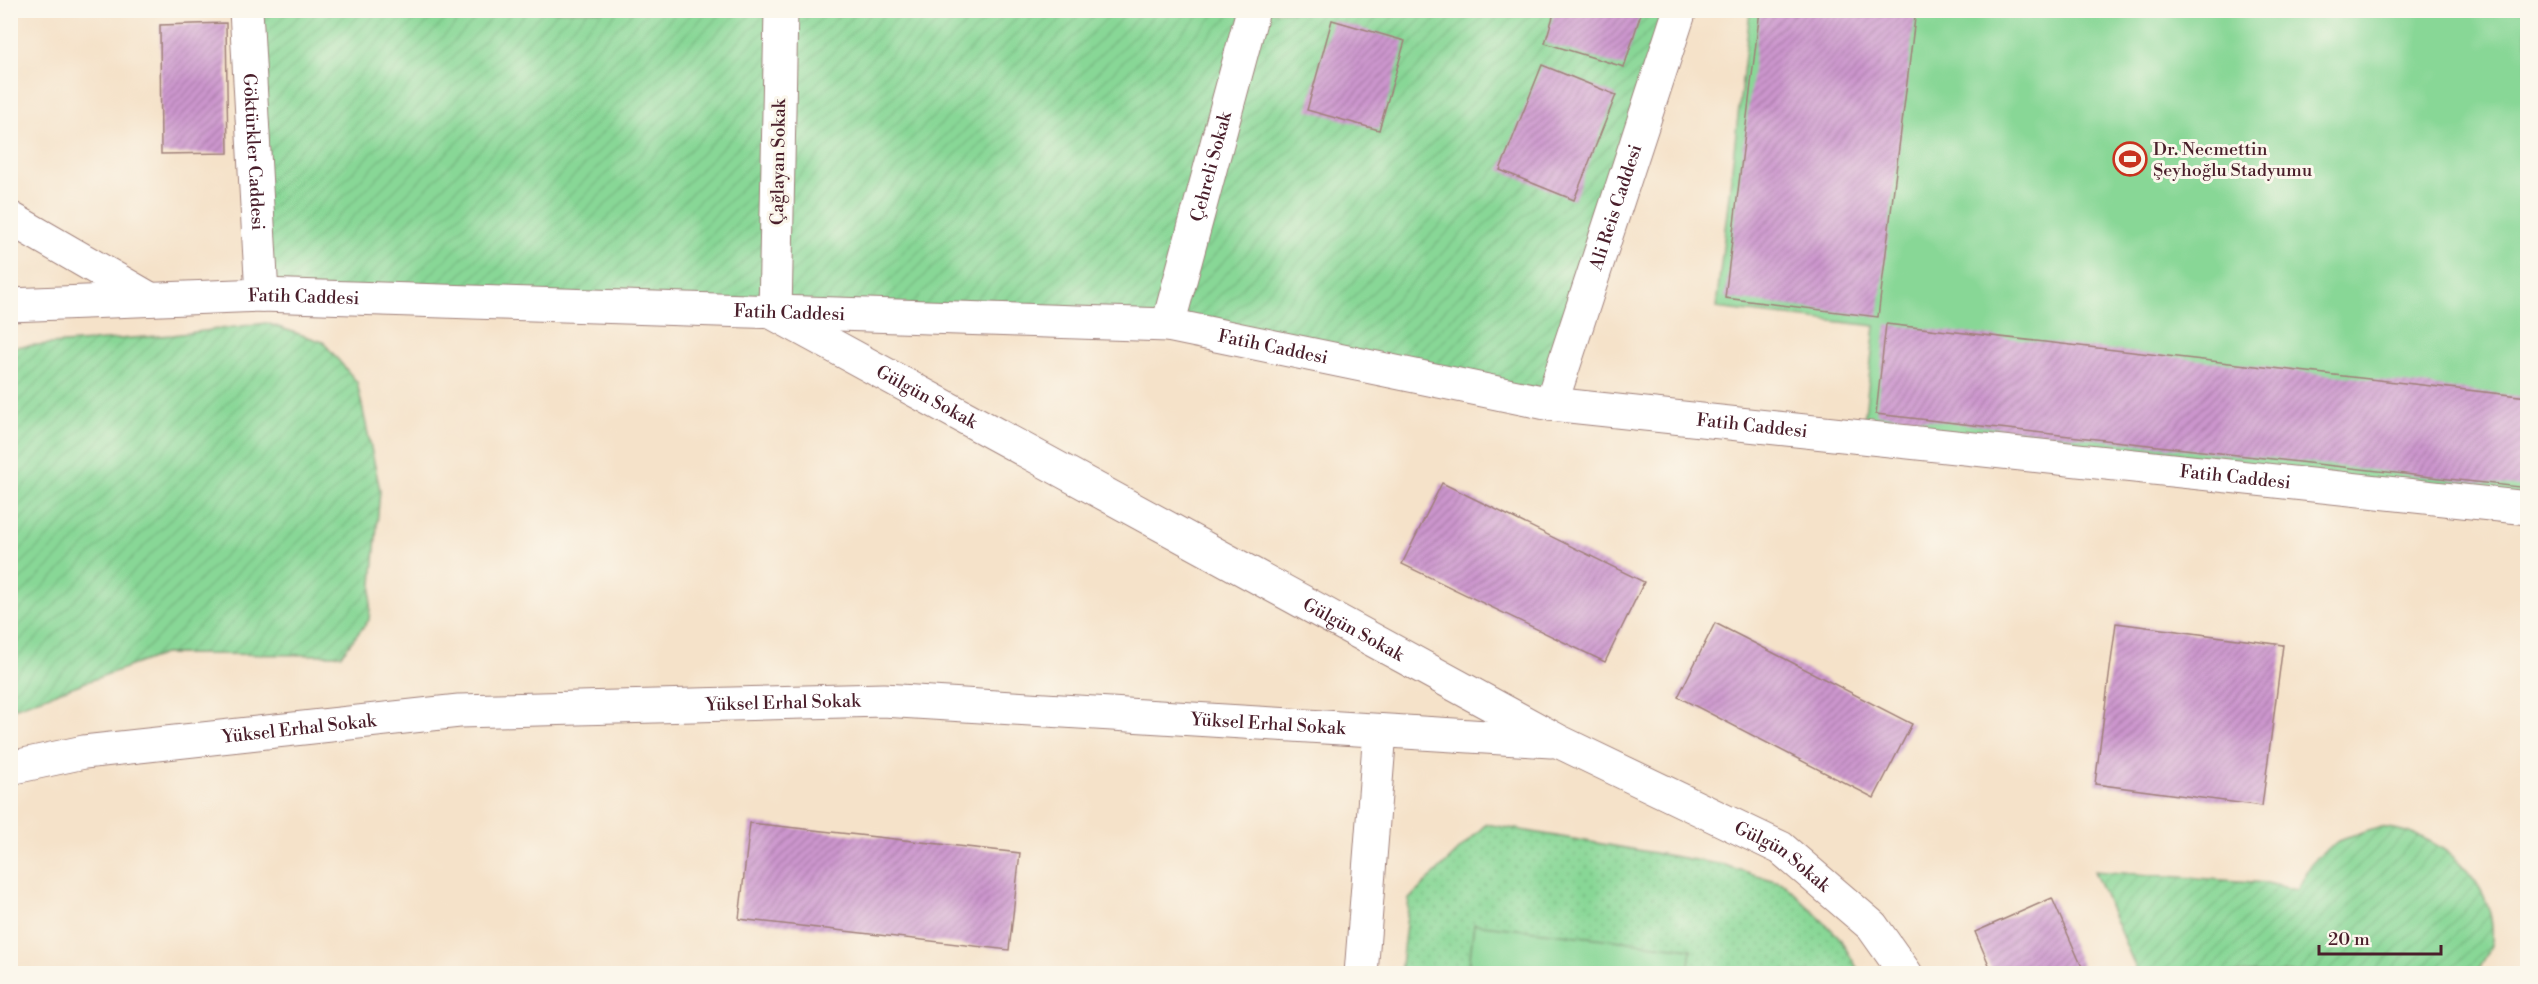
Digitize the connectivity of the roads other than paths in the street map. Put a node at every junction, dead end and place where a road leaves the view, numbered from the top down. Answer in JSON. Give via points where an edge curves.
{"nodes":[{"id":1,"x":246,"y":10,"type":"edge"},
{"id":2,"x":781,"y":10,"type":"edge"},
{"id":3,"x":1253,"y":10,"type":"edge"},
{"id":4,"x":1680,"y":10,"type":"edge"},
{"id":5,"x":10,"y":218,"type":"edge"},
{"id":6,"x":262,"y":295,"type":"junction"},
{"id":7,"x":150,"y":299,"type":"junction"},
{"id":8,"x":10,"y":305,"type":"edge"},
{"id":9,"x":776,"y":314,"type":"junction"},
{"id":10,"x":1168,"y":325,"type":"junction"},
{"id":11,"x":1551,"y":404,"type":"junction"},
{"id":12,"x":2528,"y":508,"type":"edge"},
{"id":13,"x":1380,"y":731,"type":"junction"},
{"id":14,"x":1560,"y":742,"type":"junction"},
{"id":15,"x":10,"y":768,"type":"edge"},
{"id":16,"x":1361,"y":974,"type":"edge"},
{"id":17,"x":1906,"y":974,"type":"edge"}],
"edges":[{"from":1,"to":6,"type":"street","name":"Göktürkler Caddesi"},
{"from":2,"to":9,"type":"street","name":"Çağlayan Sokak"},
{"from":3,"to":10,"type":"street","name":"Çehreli Sokak"},
{"from":4,"to":11,"type":"street","name":"Ali Reis Caddesi"},
{"from":5,"to":7,"type":"street"},
{"from":6,"to":7,"type":"street","name":"Fatih Caddesi"},
{"from":6,"to":9,"type":"street","name":"Fatih Caddesi"},
{"from":7,"to":8,"type":"street","name":"Fatih Caddesi"},
{"from":9,"to":10,"type":"street","name":"Fatih Caddesi"},
{"from":9,"to":14,"type":"street","name":"Gülgün Sokak"},
{"from":10,"to":11,"type":"street","name":"Fatih Caddesi"},
{"from":11,"to":12,"type":"street","name":"Fatih Caddesi"},
{"from":13,"to":14,"type":"street","name":"Yüksel Erhal Sokak"},
{"from":13,"to":15,"type":"street","name":"Yüksel Erhal Sokak","via":[[883,700],[459,711],[84,752]]},
{"from":13,"to":16,"type":"street"},
{"from":14,"to":17,"type":"street","name":"Gülgün Sokak","via":[[1781,848],[1872,926]]}]}
